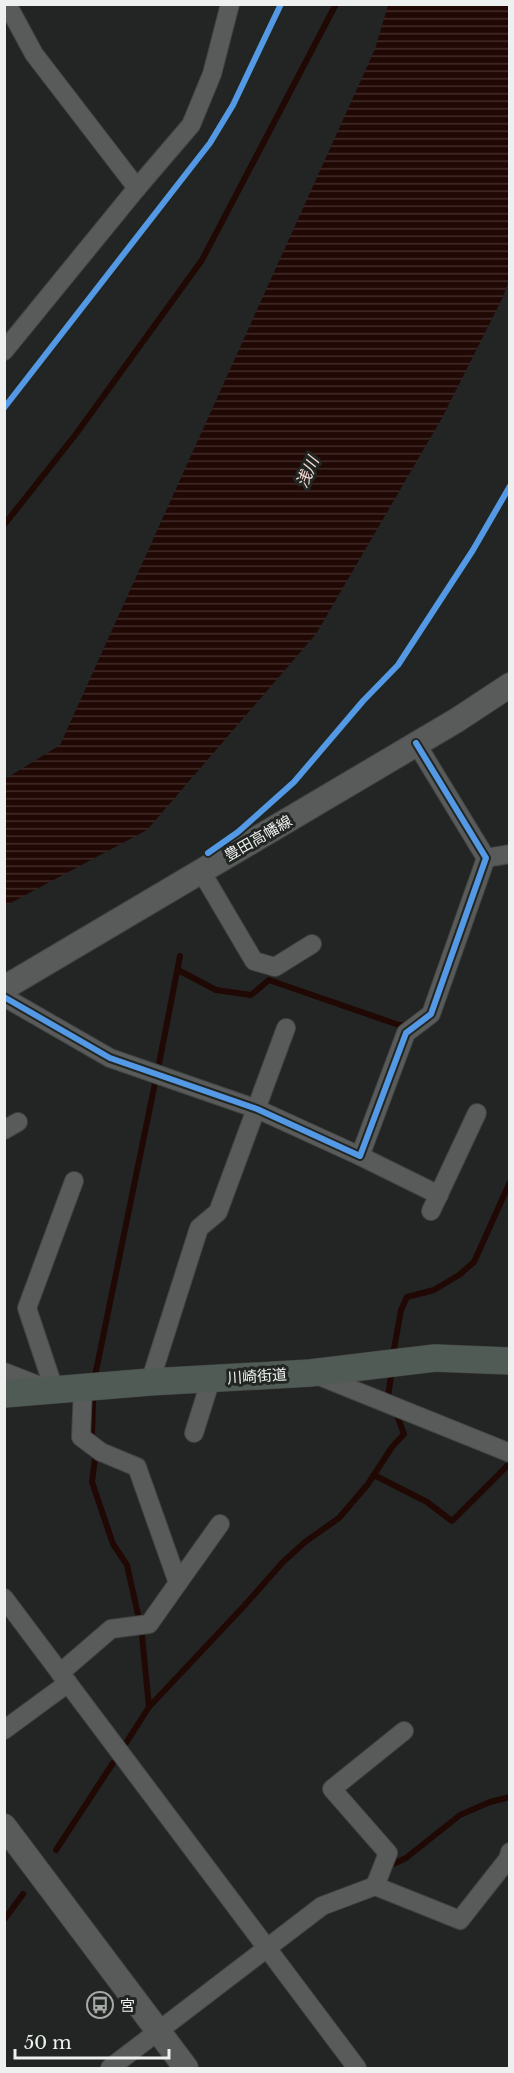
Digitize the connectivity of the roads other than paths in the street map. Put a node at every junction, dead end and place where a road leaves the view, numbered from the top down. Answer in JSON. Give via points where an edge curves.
{"nodes":[{"id":1,"x":7,"y":4,"type":"edge"},
{"id":2,"x":230,"y":4,"type":"edge"},
{"id":3,"x":137,"y":188,"type":"junction"},
{"id":4,"x":4,"y":351,"type":"edge"},
{"id":5,"x":510,"y":685,"type":"edge"},
{"id":6,"x":416,"y":743,"type":"junction"},
{"id":7,"x":510,"y":854,"type":"edge"},
{"id":8,"x":486,"y":858,"type":"junction"},
{"id":9,"x":201,"y":871,"type":"junction"},
{"id":10,"x":312,"y":944,"type":"dead end"},
{"id":11,"x":4,"y":988,"type":"edge"},
{"id":12,"x":4,"y":997,"type":"edge"},
{"id":13,"x":286,"y":1028,"type":"dead end"},
{"id":14,"x":257,"y":1109,"type":"junction"},
{"id":15,"x":477,"y":1113,"type":"dead end"},
{"id":16,"x":360,"y":1156,"type":"junction"},
{"id":17,"x":75,"y":1181,"type":"dead end"},
{"id":18,"x":510,"y":1361,"type":"edge"},
{"id":19,"x":4,"y":1372,"type":"edge"},
{"id":20,"x":310,"y":1373,"type":"junction"},
{"id":21,"x":211,"y":1379,"type":"junction"},
{"id":22,"x":150,"y":1382,"type":"junction"},
{"id":23,"x":83,"y":1387,"type":"junction"},
{"id":24,"x":51,"y":1389,"type":"junction"},
{"id":25,"x":4,"y":1394,"type":"edge"},
{"id":26,"x":194,"y":1433,"type":"dead end"},
{"id":27,"x":510,"y":1453,"type":"edge"},
{"id":28,"x":220,"y":1524,"type":"dead end"},
{"id":29,"x":178,"y":1583,"type":"junction"},
{"id":30,"x":4,"y":1598,"type":"edge"},
{"id":31,"x":64,"y":1678,"type":"junction"},
{"id":32,"x":4,"y":1730,"type":"edge"},
{"id":33,"x":404,"y":1731,"type":"dead end"},
{"id":34,"x":4,"y":1826,"type":"edge"},
{"id":35,"x":510,"y":1852,"type":"edge"},
{"id":36,"x":375,"y":1886,"type":"junction"},
{"id":37,"x":267,"y":1949,"type":"junction"},
{"id":38,"x":158,"y":2032,"type":"junction"},
{"id":39,"x":110,"y":2068,"type":"edge"},
{"id":40,"x":186,"y":2068,"type":"edge"},
{"id":41,"x":357,"y":2068,"type":"edge"}],
"edges":[{"from":1,"to":3,"type":"street","via":[[34,54]]},
{"from":2,"to":3,"type":"street","via":[[199,110],[191,125]]},
{"from":3,"to":4,"type":"street"},
{"from":5,"to":6,"type":"main road","name":"豊田高幡線"},
{"from":6,"to":8,"type":"street"},
{"from":6,"to":9,"type":"main road","name":"豊田高幡線"},
{"from":7,"to":8,"type":"street"},
{"from":8,"to":16,"type":"street","via":[[431,1014],[406,1033]]},
{"from":9,"to":10,"type":"street","via":[[254,961],[274,967]]},
{"from":9,"to":11,"type":"main road","name":"豊田高幡線"},
{"from":12,"to":14,"type":"street","via":[[110,1058]]},
{"from":13,"to":14,"type":"street"},
{"from":14,"to":16,"type":"street"},
{"from":14,"to":22,"type":"street","via":[[218,1212],[199,1228]]},
{"from":15,"to":16,"type":"street","via":[[435,1203]]},
{"from":17,"to":24,"type":"street","via":[[27,1308]]},
{"from":18,"to":20,"type":"main road","name":"川崎街道","via":[[435,1358]]},
{"from":19,"to":24,"type":"street"},
{"from":20,"to":21,"type":"main road","name":"川崎街道"},
{"from":20,"to":27,"type":"street"},
{"from":21,"to":22,"type":"main road","name":"川崎街道"},
{"from":21,"to":26,"type":"street"},
{"from":22,"to":23,"type":"main road","name":"川崎街道"},
{"from":23,"to":24,"type":"main road","name":"川崎街道"},
{"from":23,"to":29,"type":"street","via":[[81,1437],[101,1452],[137,1467]]},
{"from":24,"to":25,"type":"main road","name":"川崎街道"},
{"from":28,"to":29,"type":"street"},
{"from":29,"to":31,"type":"street","via":[[149,1624],[111,1629]]},
{"from":30,"to":31,"type":"street"},
{"from":31,"to":32,"type":"street"},
{"from":31,"to":37,"type":"street"},
{"from":33,"to":36,"type":"street","via":[[332,1789],[388,1853]]},
{"from":34,"to":38,"type":"main road"},
{"from":35,"to":36,"type":"street","via":[[460,1920]]},
{"from":36,"to":37,"type":"street","via":[[322,1906]]},
{"from":37,"to":38,"type":"street"},
{"from":37,"to":41,"type":"street"},
{"from":38,"to":39,"type":"street"},
{"from":38,"to":40,"type":"main road"}]}
